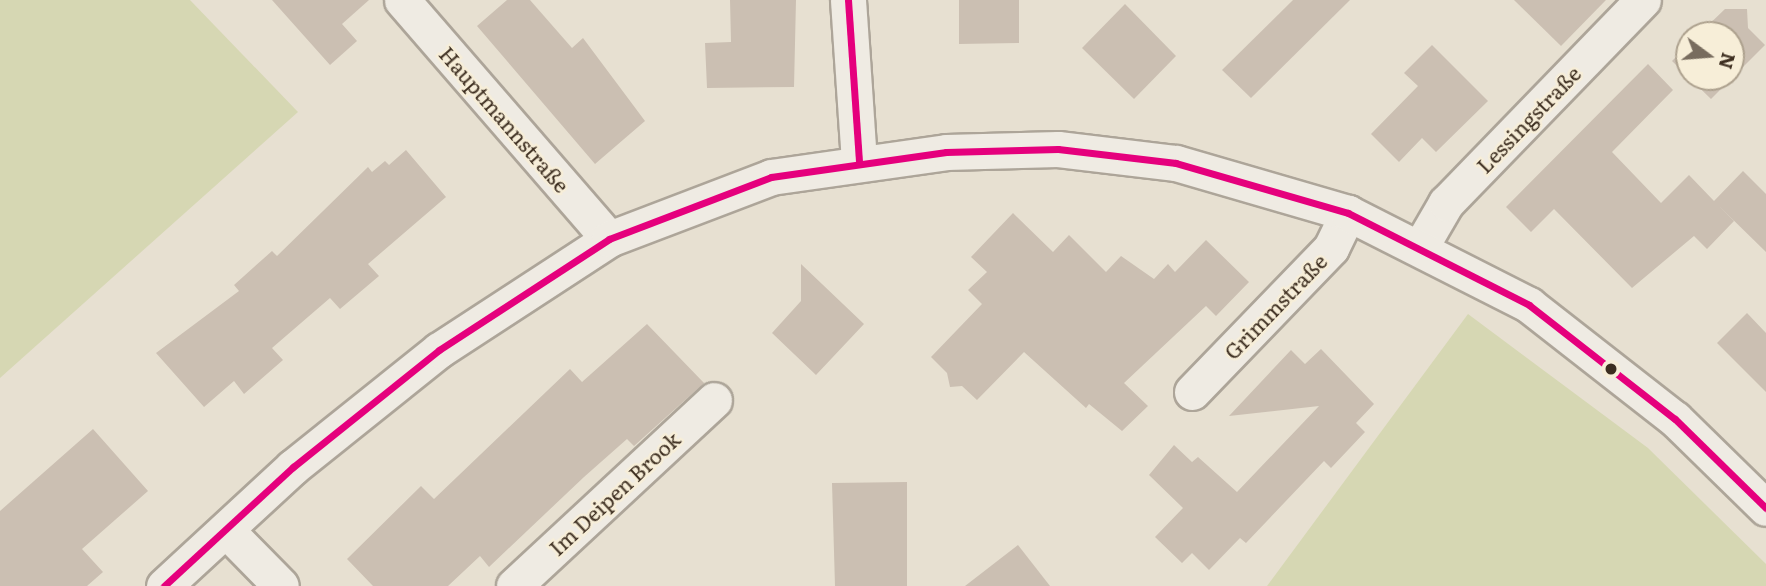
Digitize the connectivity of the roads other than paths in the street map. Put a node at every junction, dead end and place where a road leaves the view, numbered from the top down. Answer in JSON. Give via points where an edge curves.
{"nodes":[{"id":1,"x":402,"y":0,"type":"edge"},
{"id":2,"x":848,"y":0,"type":"edge"},
{"id":3,"x":1643,"y":0,"type":"edge"},
{"id":4,"x":859,"y":162,"type":"junction"},
{"id":5,"x":1348,"y":213,"type":"junction"},
{"id":6,"x":608,"y":239,"type":"junction"},
{"id":7,"x":1422,"y":246,"type":"junction"},
{"id":8,"x":1192,"y":392,"type":"dead end"},
{"id":9,"x":714,"y":400,"type":"dead end"},
{"id":10,"x":1766,"y":508,"type":"edge"},
{"id":11,"x":226,"y":530,"type":"junction"},
{"id":12,"x":163,"y":586,"type":"edge"},
{"id":13,"x":281,"y":586,"type":"edge"},
{"id":14,"x":514,"y":586,"type":"edge"}],
"edges":[{"from":1,"to":6,"type":"street","name":"Hauptmannstraße"},
{"from":2,"to":4,"type":"street"},
{"from":3,"to":7,"type":"street","name":"Lessingstraße","via":[[1446,203]]},
{"from":4,"to":5,"type":"street","via":[[1058,149],[1176,163]]},
{"from":4,"to":6,"type":"street","via":[[771,177]]},
{"from":5,"to":7,"type":"street"},
{"from":5,"to":8,"type":"street","name":"Grimmstraße","via":[[1331,248]]},
{"from":6,"to":11,"type":"street","via":[[439,350]]},
{"from":7,"to":10,"type":"street","via":[[1529,305],[1612,368]]},
{"from":9,"to":14,"type":"street","name":"Im Deipen Brook"},
{"from":11,"to":12,"type":"street"},
{"from":11,"to":13,"type":"street"}]}
